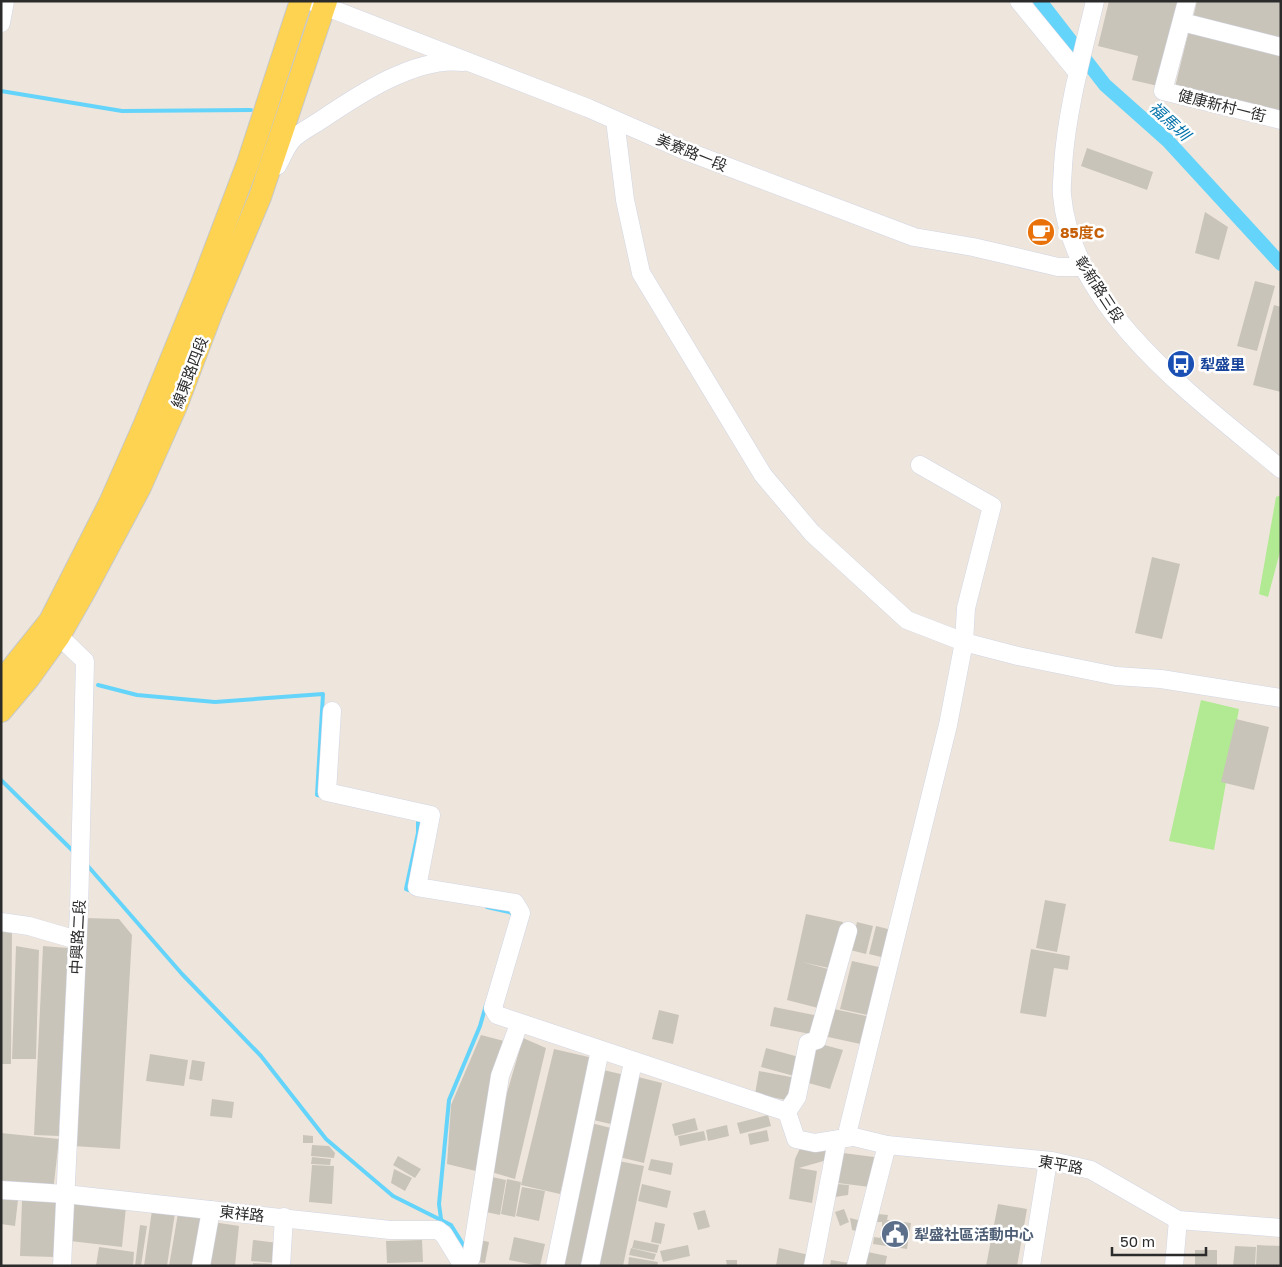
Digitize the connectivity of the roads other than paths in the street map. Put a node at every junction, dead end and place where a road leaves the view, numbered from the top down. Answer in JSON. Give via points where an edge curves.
{"nodes":[{"id":1,"x":5,"y":1,"type":"edge"},
{"id":2,"x":301,"y":1,"type":"edge"},
{"id":3,"x":1019,"y":1,"type":"edge"},
{"id":4,"x":1095,"y":1,"type":"edge"},
{"id":5,"x":1187,"y":1,"type":"edge"},
{"id":6,"x":321,"y":3,"type":"edge"},
{"id":7,"x":1182,"y":22,"type":"junction"},
{"id":8,"x":1,"y":23,"type":"edge"},
{"id":9,"x":1281,"y":47,"type":"edge"},
{"id":10,"x":477,"y":64,"type":"junction"},
{"id":11,"x":1078,"y":73,"type":"junction"},
{"id":12,"x":615,"y":120,"type":"junction"},
{"id":13,"x":1281,"y":120,"type":"edge"},
{"id":14,"x":260,"y":197,"type":"junction"},
{"id":15,"x":1083,"y":267,"type":"junction"},
{"id":16,"x":920,"y":465,"type":"dead end"},
{"id":17,"x":1281,"y":469,"type":"edge"},
{"id":18,"x":50,"y":634,"type":"junction"},
{"id":19,"x":964,"y":642,"type":"junction"},
{"id":20,"x":1,"y":682,"type":"edge"},
{"id":21,"x":1281,"y":698,"type":"edge"},
{"id":22,"x":332,"y":711,"type":"dead end"},
{"id":23,"x":1,"y":712,"type":"edge"},
{"id":24,"x":1,"y":922,"type":"edge"},
{"id":25,"x":848,"y":931,"type":"dead end"},
{"id":26,"x":77,"y":940,"type":"junction"},
{"id":27,"x":520,"y":1024,"type":"junction"},
{"id":28,"x":600,"y":1050,"type":"junction"},
{"id":29,"x":633,"y":1062,"type":"junction"},
{"id":30,"x":787,"y":1112,"type":"junction"},
{"id":31,"x":845,"y":1139,"type":"junction"},
{"id":32,"x":887,"y":1145,"type":"junction"},
{"id":33,"x":1048,"y":1161,"type":"junction"},
{"id":34,"x":1,"y":1190,"type":"edge"},
{"id":35,"x":65,"y":1194,"type":"junction"},
{"id":36,"x":211,"y":1210,"type":"junction"},
{"id":37,"x":1178,"y":1220,"type":"junction"},
{"id":38,"x":284,"y":1222,"type":"junction"},
{"id":39,"x":1281,"y":1228,"type":"edge"},
{"id":40,"x":62,"y":1266,"type":"edge"},
{"id":41,"x":201,"y":1266,"type":"edge"},
{"id":42,"x":281,"y":1266,"type":"edge"},
{"id":43,"x":463,"y":1266,"type":"edge"},
{"id":44,"x":467,"y":1266,"type":"edge"},
{"id":45,"x":555,"y":1266,"type":"edge"},
{"id":46,"x":590,"y":1266,"type":"edge"},
{"id":47,"x":813,"y":1266,"type":"edge"},
{"id":48,"x":856,"y":1266,"type":"edge"},
{"id":49,"x":1031,"y":1266,"type":"edge"},
{"id":50,"x":1174,"y":1266,"type":"edge"}],
"edges":[{"from":1,"to":8,"type":"street"},
{"from":2,"to":18,"type":"main road","name":"線東路四段","via":[[248,163],[202,284],[110,503],[71,581]]},
{"from":3,"to":11,"type":"street"},
{"from":4,"to":11,"type":"street","name":"彰新路三段"},
{"from":5,"to":7,"type":"street"},
{"from":6,"to":10,"type":"street","name":"美寮路一段"},
{"from":6,"to":14,"type":"main road","name":"線東路四段"},
{"from":7,"to":9,"type":"street"},
{"from":7,"to":13,"type":"street","name":"健康新村一街","via":[[1163,91]]},
{"from":10,"to":12,"type":"street","name":"美寮路一段"},
{"from":10,"to":14,"type":"street","via":[[453,61],[430,64],[396,76],[352,99],[293,139]]},
{"from":11,"to":15,"type":"street","name":"彰新路三段","via":[[1066,128],[1062,194],[1072,243]]},
{"from":12,"to":15,"type":"street","name":"美寮路一段","via":[[686,151],[914,237],[1058,267]]},
{"from":12,"to":19,"type":"street","via":[[625,200],[641,273],[763,475],[812,534],[907,620]]},
{"from":14,"to":18,"type":"main road","name":"線東路四段","via":[[140,487],[84,592]]},
{"from":15,"to":17,"type":"street","name":"彰新路三段","via":[[1114,316],[1172,376]]},
{"from":16,"to":19,"type":"street","via":[[992,506],[966,608]]},
{"from":18,"to":20,"type":"main road","name":"線東路四段"},
{"from":18,"to":23,"type":"main road","name":"線東路四段","via":[[28,679]]},
{"from":18,"to":26,"type":"street","name":"中興路二段","via":[[86,661]]},
{"from":19,"to":21,"type":"street","via":[[1116,676],[1161,679]]},
{"from":19,"to":31,"type":"street","via":[[948,726]]},
{"from":22,"to":27,"type":"street","via":[[327,792],[431,815],[417,887],[519,906],[521,913],[493,1008],[496,1015]]},
{"from":24,"to":26,"type":"street","via":[[30,926]]},
{"from":25,"to":30,"type":"street","via":[[818,1040],[808,1043],[797,1097]]},
{"from":26,"to":35,"type":"street","name":"中興路二段"},
{"from":27,"to":28,"type":"street"},
{"from":27,"to":44,"type":"street","via":[[500,1076],[471,1258]]},
{"from":28,"to":29,"type":"street"},
{"from":28,"to":45,"type":"street"},
{"from":29,"to":30,"type":"street"},
{"from":29,"to":46,"type":"street"},
{"from":30,"to":31,"type":"street","name":"東平路","via":[[796,1139],[815,1143]]},
{"from":31,"to":32,"type":"street","name":"東平路"},
{"from":31,"to":47,"type":"street"},
{"from":32,"to":33,"type":"street","name":"東平路"},
{"from":32,"to":48,"type":"street"},
{"from":33,"to":37,"type":"street","name":"東平路","via":[[1090,1170]]},
{"from":33,"to":49,"type":"street"},
{"from":34,"to":35,"type":"street","name":"東祥路"},
{"from":35,"to":36,"type":"street","name":"東祥路"},
{"from":35,"to":40,"type":"street","name":"中興路二段"},
{"from":36,"to":38,"type":"street","name":"東祥路"},
{"from":36,"to":41,"type":"street"},
{"from":37,"to":39,"type":"street","name":"東平路"},
{"from":37,"to":50,"type":"street"},
{"from":38,"to":42,"type":"street"},
{"from":38,"to":43,"type":"street","name":"東祥路","via":[[438,1230]]}]}
